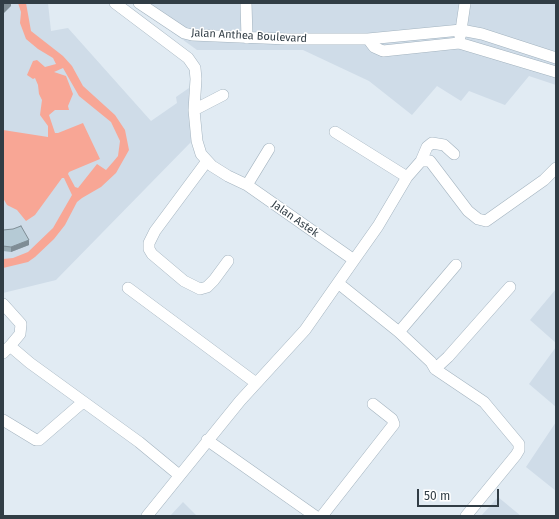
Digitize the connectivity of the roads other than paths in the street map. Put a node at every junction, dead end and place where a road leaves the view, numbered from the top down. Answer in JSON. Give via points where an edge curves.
{"nodes":[{"id":1,"x":115,"y":3,"type":"edge"},
{"id":2,"x":140,"y":3,"type":"edge"},
{"id":3,"x":246,"y":3,"type":"edge"},
{"id":4,"x":465,"y":3,"type":"edge"},
{"id":5,"x":461,"y":30,"type":"junction"},
{"id":6,"x":247,"y":38,"type":"junction"},
{"id":7,"x":368,"y":39,"type":"junction"},
{"id":8,"x":459,"y":43,"type":"junction"},
{"id":9,"x":556,"y":58,"type":"edge"},
{"id":10,"x":556,"y":72,"type":"edge"},
{"id":11,"x":223,"y":95,"type":"dead end"},
{"id":12,"x":194,"y":110,"type":"junction"},
{"id":13,"x":336,"y":132,"type":"dead end"},
{"id":14,"x":269,"y":149,"type":"dead end"},
{"id":15,"x":454,"y":154,"type":"dead end"},
{"id":16,"x":207,"y":161,"type":"junction"},
{"id":17,"x":421,"y":161,"type":"junction"},
{"id":18,"x":556,"y":168,"type":"edge"},
{"id":19,"x":407,"y":177,"type":"junction"},
{"id":20,"x":544,"y":180,"type":"junction"},
{"id":21,"x":556,"y":182,"type":"edge"},
{"id":22,"x":246,"y":185,"type":"junction"},
{"id":23,"x":354,"y":260,"type":"junction"},
{"id":24,"x":228,"y":261,"type":"dead end"},
{"id":25,"x":456,"y":265,"type":"dead end"},
{"id":26,"x":338,"y":283,"type":"junction"},
{"id":27,"x":510,"y":287,"type":"dead end"},
{"id":28,"x":128,"y":288,"type":"dead end"},
{"id":29,"x":3,"y":304,"type":"edge"},
{"id":30,"x":399,"y":332,"type":"junction"},
{"id":31,"x":6,"y":349,"type":"edge"},
{"id":32,"x":435,"y":369,"type":"junction"},
{"id":33,"x":256,"y":383,"type":"junction"},
{"id":34,"x":83,"y":402,"type":"junction"},
{"id":35,"x":373,"y":404,"type":"dead end"},
{"id":36,"x":3,"y":420,"type":"edge"},
{"id":37,"x":207,"y":440,"type":"junction"},
{"id":38,"x":179,"y":474,"type":"junction"},
{"id":39,"x":147,"y":516,"type":"edge"},
{"id":40,"x":315,"y":516,"type":"edge"},
{"id":41,"x":322,"y":516,"type":"edge"},
{"id":42,"x":466,"y":516,"type":"edge"}],
"edges":[{"from":1,"to":12,"type":"street","name":"Jalan Astek","via":[[188,58],[194,68],[196,79]]},
{"from":2,"to":6,"type":"street","name":"Jalan Anthea Boulevard","via":[[184,33]]},
{"from":3,"to":6,"type":"street"},
{"from":4,"to":5,"type":"street"},
{"from":5,"to":7,"type":"street","name":"Jalan Anthea Boulevard"},
{"from":5,"to":8,"type":"street"},
{"from":5,"to":9,"type":"street","name":"Jalan Anthea Boulevard","via":[[482,34]]},
{"from":6,"to":7,"type":"street","name":"Jalan Anthea Boulevard"},
{"from":7,"to":8,"type":"street","via":[[374,47],[383,51]]},
{"from":8,"to":10,"type":"street"},
{"from":11,"to":12,"type":"street"},
{"from":12,"to":16,"type":"street","name":"Jalan Astek","via":[[197,141],[201,154]]},
{"from":13,"to":19,"type":"street"},
{"from":14,"to":22,"type":"street"},
{"from":15,"to":17,"type":"street","via":[[444,145],[432,143],[427,147]]},
{"from":16,"to":22,"type":"street","name":"Jalan Astek"},
{"from":16,"to":24,"type":"street","via":[[155,231],[149,249],[184,281],[200,289],[207,287]]},
{"from":17,"to":19,"type":"street"},
{"from":17,"to":20,"type":"street","via":[[430,161],[468,211],[486,221]]},
{"from":18,"to":20,"type":"street"},
{"from":19,"to":23,"type":"street"},
{"from":20,"to":21,"type":"street"},
{"from":22,"to":23,"type":"street","name":"Jalan Astek"},
{"from":23,"to":26,"type":"street"},
{"from":25,"to":30,"type":"street"},
{"from":26,"to":30,"type":"street"},
{"from":26,"to":33,"type":"street","via":[[305,330]]},
{"from":27,"to":32,"type":"street"},
{"from":28,"to":33,"type":"street"},
{"from":29,"to":31,"type":"street","via":[[21,324],[20,334]]},
{"from":30,"to":32,"type":"street","via":[[431,362]]},
{"from":31,"to":34,"type":"street"},
{"from":32,"to":42,"type":"street","via":[[484,402],[519,444],[516,455]]},
{"from":33,"to":37,"type":"street"},
{"from":34,"to":36,"type":"street","via":[[39,440]]},
{"from":34,"to":38,"type":"street"},
{"from":35,"to":41,"type":"street","via":[[392,419],[393,426]]},
{"from":37,"to":38,"type":"street"},
{"from":37,"to":40,"type":"street"},
{"from":38,"to":39,"type":"street"}]}
